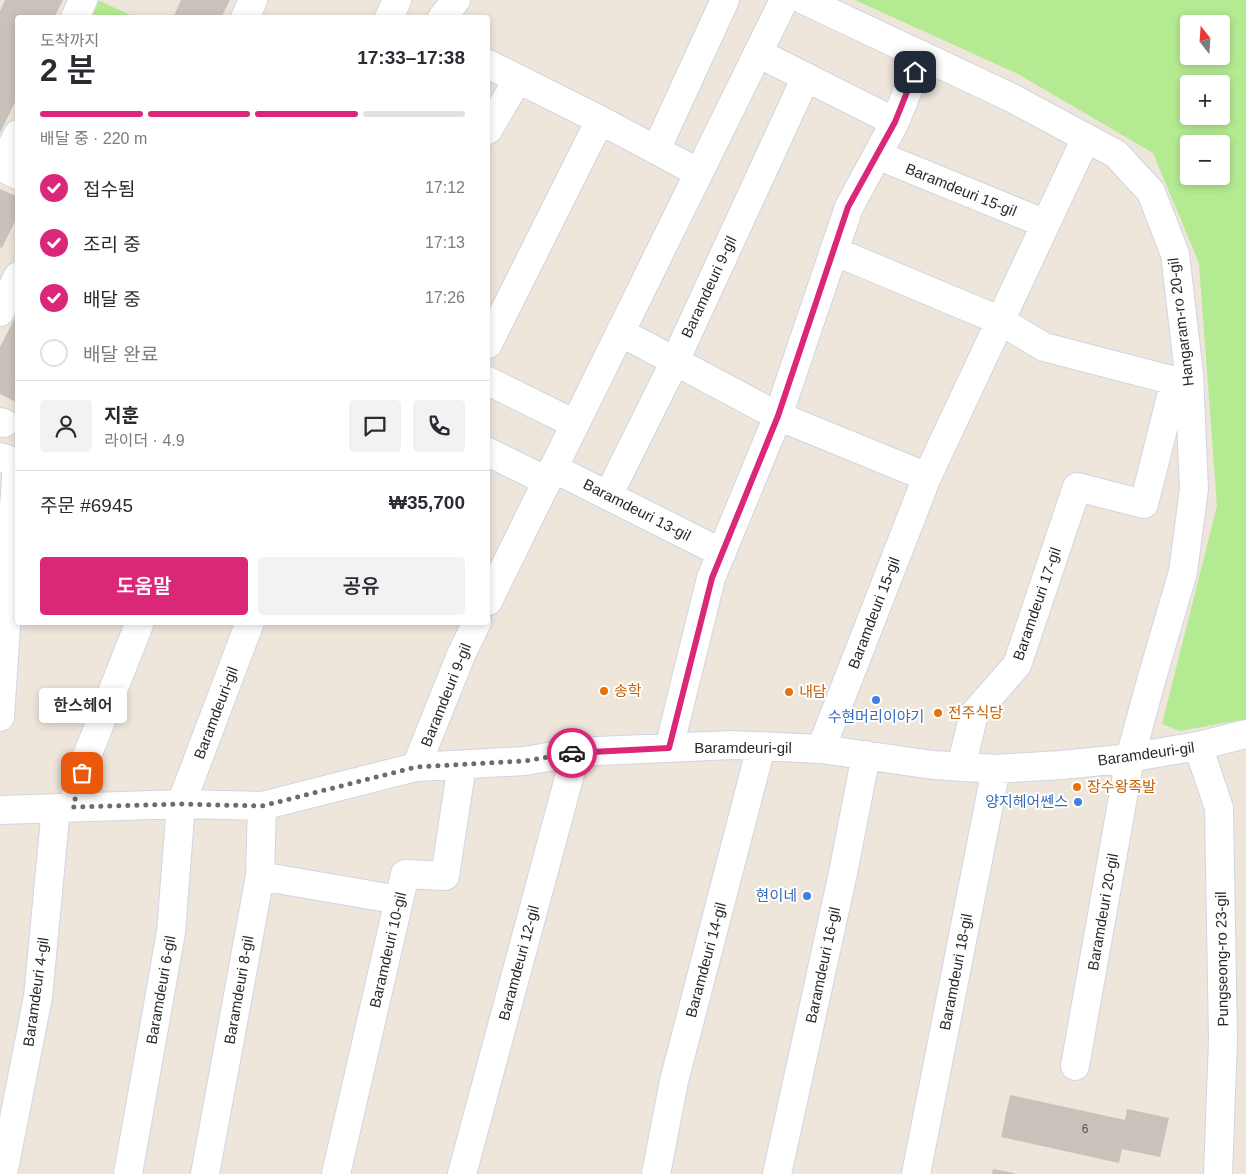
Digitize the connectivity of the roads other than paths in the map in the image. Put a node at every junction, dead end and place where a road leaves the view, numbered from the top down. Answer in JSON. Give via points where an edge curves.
{"nodes":[{"id":1,"x":83,"y":0,"type":"edge"},
{"id":2,"x":253,"y":0,"type":"edge"},
{"id":3,"x":397,"y":0,"type":"edge"},
{"id":4,"x":456,"y":0,"type":"edge"},
{"id":5,"x":724,"y":0,"type":"edge"},
{"id":6,"x":784,"y":0,"type":"edge"},
{"id":7,"x":804,"y":0,"type":"edge"},
{"id":8,"x":76,"y":15,"type":"edge"},
{"id":9,"x":246,"y":15,"type":"edge"},
{"id":10,"x":390,"y":15,"type":"edge"},
{"id":11,"x":444,"y":15,"type":"edge"},
{"id":12,"x":758,"y":53,"type":"junction"},
{"id":13,"x":922,"y":55,"type":"junction"},
{"id":14,"x":490,"y":65,"type":"edge"},
{"id":15,"x":806,"y":77,"type":"junction"},
{"id":16,"x":518,"y":79,"type":"junction"},
{"id":17,"x":600,"y":120,"type":"junction"},
{"id":18,"x":895,"y":122,"type":"junction"},
{"id":19,"x":490,"y":127,"type":"edge"},
{"id":20,"x":1086,"y":138,"type":"junction"},
{"id":21,"x":15,"y":140,"type":"edge"},
{"id":22,"x":656,"y":150,"type":"junction"},
{"id":23,"x":877,"y":155,"type":"junction"},
{"id":24,"x":699,"y":173,"type":"junction"},
{"id":25,"x":15,"y":174,"type":"edge"},
{"id":26,"x":1046,"y":224,"type":"junction"},
{"id":27,"x":834,"y":251,"type":"junction"},
{"id":28,"x":1001,"y":321,"type":"junction"},
{"id":29,"x":620,"y":332,"type":"junction"},
{"id":30,"x":490,"y":340,"type":"edge"},
{"id":31,"x":674,"y":361,"type":"junction"},
{"id":32,"x":1182,"y":381,"type":"junction"},
{"id":33,"x":490,"y":382,"type":"edge"},
{"id":34,"x":778,"y":416,"type":"junction"},
{"id":35,"x":575,"y":424,"type":"junction"},
{"id":36,"x":490,"y":453,"type":"edge"},
{"id":37,"x":0,"y":457,"type":"edge"},
{"id":38,"x":15,"y":462,"type":"edge"},
{"id":39,"x":550,"y":475,"type":"junction"},
{"id":40,"x":927,"y":478,"type":"junction"},
{"id":41,"x":608,"y":496,"type":"junction"},
{"id":42,"x":15,"y":505,"type":"edge"},
{"id":43,"x":722,"y":553,"type":"junction"},
{"id":44,"x":490,"y":597,"type":"edge"},
{"id":45,"x":139,"y":625,"type":"edge"},
{"id":46,"x":249,"y":625,"type":"edge"},
{"id":47,"x":476,"y":625,"type":"edge"},
{"id":48,"x":0,"y":717,"type":"edge"},
{"id":49,"x":1246,"y":734,"type":"edge"},
{"id":50,"x":761,"y":746,"type":"junction"},
{"id":51,"x":1198,"y":746,"type":"junction"},
{"id":52,"x":669,"y":748,"type":"junction"},
{"id":53,"x":822,"y":749,"type":"junction"},
{"id":54,"x":576,"y":752,"type":"junction"},
{"id":55,"x":866,"y":755,"type":"junction"},
{"id":56,"x":1130,"y":758,"type":"junction"},
{"id":57,"x":462,"y":764,"type":"junction"},
{"id":58,"x":416,"y":767,"type":"junction"},
{"id":59,"x":961,"y":767,"type":"junction"},
{"id":60,"x":996,"y":769,"type":"junction"},
{"id":61,"x":181,"y":804,"type":"junction"},
{"id":62,"x":262,"y":806,"type":"junction"},
{"id":63,"x":65,"y":808,"type":"junction"},
{"id":64,"x":0,"y":810,"type":"edge"},
{"id":65,"x":260,"y":876,"type":"junction"},
{"id":66,"x":399,"y":900,"type":"junction"},
{"id":67,"x":1075,"y":1066,"type":"dead end"},
{"id":68,"x":3,"y":1174,"type":"edge"},
{"id":69,"x":128,"y":1174,"type":"edge"},
{"id":70,"x":205,"y":1174,"type":"edge"},
{"id":71,"x":336,"y":1174,"type":"edge"},
{"id":72,"x":462,"y":1174,"type":"edge"},
{"id":73,"x":656,"y":1174,"type":"edge"},
{"id":74,"x":777,"y":1174,"type":"edge"},
{"id":75,"x":916,"y":1174,"type":"edge"},
{"id":76,"x":1218,"y":1174,"type":"edge"}],
"edges":[{"from":1,"to":8,"type":"street"},
{"from":2,"to":9,"type":"street"},
{"from":3,"to":10,"type":"street"},
{"from":4,"to":11,"type":"street"},
{"from":5,"to":22,"type":"street"},
{"from":6,"to":12,"type":"street"},
{"from":7,"to":13,"type":"street","name":"Hangaram-ro 20-gil"},
{"from":12,"to":15,"type":"street"},
{"from":12,"to":24,"type":"street"},
{"from":13,"to":18,"type":"street"},
{"from":13,"to":20,"type":"street","name":"Hangaram-ro 20-gil"},
{"from":14,"to":16,"type":"street"},
{"from":15,"to":18,"type":"street"},
{"from":15,"to":31,"type":"street","name":"Baramdeuri 9-gil"},
{"from":16,"to":17,"type":"street"},
{"from":16,"to":19,"type":"street"},
{"from":17,"to":22,"type":"street"},
{"from":17,"to":30,"type":"street"},
{"from":18,"to":23,"type":"street"},
{"from":20,"to":26,"type":"street","name":"Baramdeuri 15-gil"},
{"from":20,"to":32,"type":"street","name":"Hangaram-ro 20-gil","via":[[1116,154],[1152,192],[1175,254]]},
{"from":21,"to":25,"type":"street","via":[[1,167]]},
{"from":22,"to":24,"type":"street"},
{"from":23,"to":26,"type":"street","name":"Baramdeuri 15-gil"},
{"from":23,"to":27,"type":"street","via":[[848,207]]},
{"from":24,"to":29,"type":"street"},
{"from":26,"to":28,"type":"street","name":"Baramdeuri 15-gil"},
{"from":27,"to":28,"type":"street"},
{"from":27,"to":34,"type":"street"},
{"from":28,"to":32,"type":"street","via":[[1044,346]]},
{"from":28,"to":40,"type":"street","name":"Baramdeuri 15-gil"},
{"from":29,"to":31,"type":"street"},
{"from":29,"to":35,"type":"street"},
{"from":31,"to":34,"type":"street"},
{"from":31,"to":41,"type":"street","name":"Baramdeuri 9-gil"},
{"from":32,"to":56,"type":"street","name":"Hangaram-ro 20-gil","via":[[1194,489],[1183,572]]},
{"from":32,"to":59,"type":"street","name":"Baramdeuri 17-gil","via":[[1144,504],[1077,487],[1017,665],[974,714]]},
{"from":33,"to":35,"type":"street"},
{"from":34,"to":40,"type":"street"},
{"from":34,"to":43,"type":"street"},
{"from":35,"to":39,"type":"street"},
{"from":36,"to":39,"type":"street","name":"Baramdeuri 13-gil"},
{"from":37,"to":38,"type":"street"},
{"from":39,"to":41,"type":"street","name":"Baramdeuri 13-gil"},
{"from":39,"to":44,"type":"street"},
{"from":40,"to":53,"type":"street","name":"Baramdeuri 15-gil"},
{"from":41,"to":43,"type":"street","name":"Baramdeuri 13-gil"},
{"from":42,"to":48,"type":"street"},
{"from":43,"to":52,"type":"street","via":[[712,578]]},
{"from":45,"to":63,"type":"street","name":"Baramdeuri 4-gil"},
{"from":46,"to":61,"type":"street","name":"Baramdeuri-gil"},
{"from":47,"to":58,"type":"street","name":"Baramdeuri 9-gil"},
{"from":49,"to":51,"type":"street","name":"Baramdeuri-gil"},
{"from":50,"to":52,"type":"street","name":"Baramdeuri-gil"},
{"from":50,"to":53,"type":"street","name":"Baramdeuri-gil"},
{"from":50,"to":73,"type":"street","name":"Baramdeuri 14-gil","via":[[674,1082]]},
{"from":51,"to":56,"type":"street","name":"Baramdeuri-gil"},
{"from":51,"to":76,"type":"street","name":"Pungseong-ro 23-gil","via":[[1219,808],[1223,1040]]},
{"from":52,"to":54,"type":"street","name":"Baramdeuri-gil"},
{"from":53,"to":55,"type":"street","name":"Baramdeuri-gil"},
{"from":54,"to":57,"type":"street","name":"Baramdeuri-gil","via":[[525,761]]},
{"from":54,"to":72,"type":"street","name":"Baramdeuri 12-gil"},
{"from":55,"to":59,"type":"street","name":"Baramdeuri-gil"},
{"from":55,"to":74,"type":"street","name":"Baramdeuri 16-gil"},
{"from":56,"to":60,"type":"street","name":"Baramdeuri-gil"},
{"from":56,"to":67,"type":"street","name":"Baramdeuri 20-gil"},
{"from":57,"to":58,"type":"street","name":"Baramdeuri-gil"},
{"from":57,"to":66,"type":"street","name":"Baramdeuri 10-gil","via":[[445,876],[406,874]]},
{"from":58,"to":62,"type":"street","name":"Baramdeuri-gil"},
{"from":59,"to":60,"type":"street","name":"Baramdeuri-gil"},
{"from":60,"to":75,"type":"street","name":"Baramdeuri 18-gil"},
{"from":61,"to":62,"type":"street","name":"Baramdeuri-gil"},
{"from":61,"to":63,"type":"street","name":"Baramdeuri-gil"},
{"from":61,"to":69,"type":"street","name":"Baramdeuri 6-gil","via":[[171,932]]},
{"from":62,"to":65,"type":"street","name":"Baramdeuri 8-gil"},
{"from":63,"to":64,"type":"street","name":"Baramdeuri-gil"},
{"from":63,"to":68,"type":"street","name":"Baramdeuri 4-gil","via":[[38,997]]},
{"from":65,"to":66,"type":"street"},
{"from":65,"to":70,"type":"street","name":"Baramdeuri 8-gil"},
{"from":66,"to":71,"type":"street","name":"Baramdeuri 10-gil"}]}
